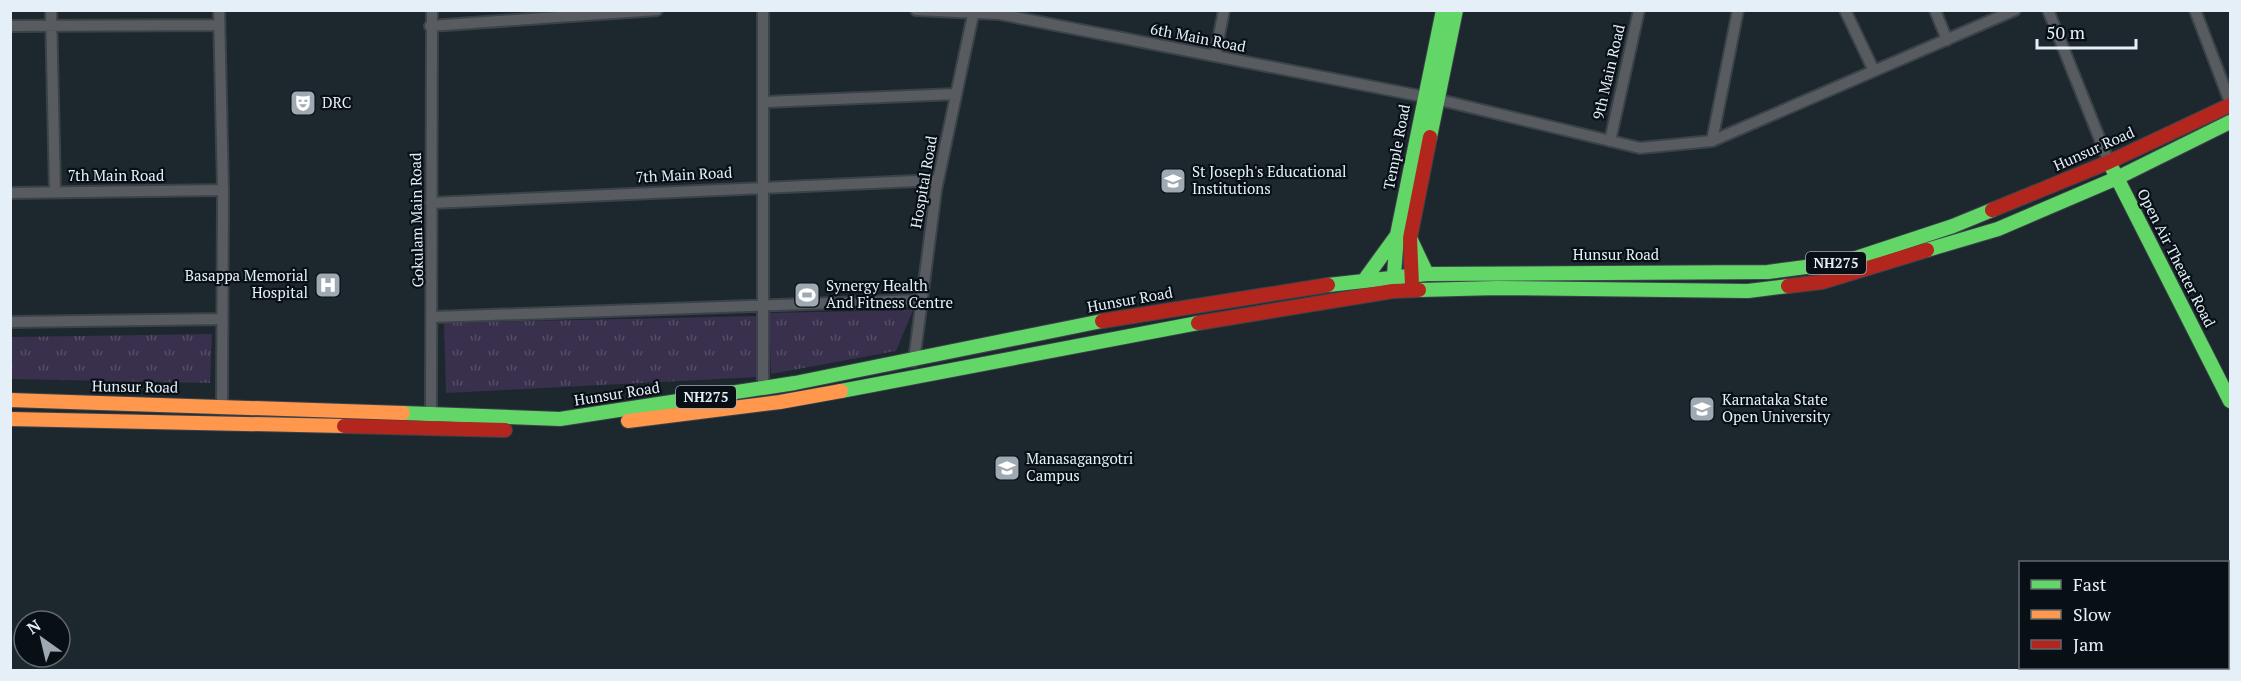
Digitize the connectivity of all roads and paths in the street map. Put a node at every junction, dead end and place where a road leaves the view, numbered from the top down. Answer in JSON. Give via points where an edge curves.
{"nodes":[{"id":1,"x":51,"y":10,"type":"edge"},
{"id":2,"x":219,"y":10,"type":"edge"},
{"id":3,"x":432,"y":10,"type":"edge"},
{"id":4,"x":657,"y":10,"type":"edge"},
{"id":5,"x":763,"y":10,"type":"edge"},
{"id":6,"x":916,"y":10,"type":"edge"},
{"id":7,"x":1224,"y":10,"type":"edge"},
{"id":8,"x":1443,"y":10,"type":"edge"},
{"id":9,"x":1456,"y":10,"type":"edge"},
{"id":10,"x":1639,"y":10,"type":"edge"},
{"id":11,"x":1738,"y":10,"type":"edge"},
{"id":12,"x":1845,"y":10,"type":"edge"},
{"id":13,"x":1935,"y":10,"type":"edge"},
{"id":14,"x":2015,"y":10,"type":"edge"},
{"id":15,"x":2048,"y":10,"type":"edge"},
{"id":16,"x":2195,"y":10,"type":"edge"},
{"id":17,"x":974,"y":12,"type":"edge"},
{"id":18,"x":219,"y":25,"type":"junction"},
{"id":19,"x":10,"y":26,"type":"edge"},
{"id":20,"x":52,"y":26,"type":"junction"},
{"id":21,"x":430,"y":26,"type":"junction"},
{"id":22,"x":1947,"y":40,"type":"junction"},
{"id":23,"x":1215,"y":56,"type":"junction"},
{"id":24,"x":1874,"y":71,"type":"junction"},
{"id":25,"x":956,"y":94,"type":"junction"},
{"id":26,"x":1430,"y":98,"type":"junction"},
{"id":27,"x":765,"y":102,"type":"junction"},
{"id":28,"x":2230,"y":104,"type":"edge"},
{"id":29,"x":2230,"y":122,"type":"edge"},
{"id":30,"x":1610,"y":141,"type":"junction"},
{"id":31,"x":1712,"y":141,"type":"junction"},
{"id":32,"x":2109,"y":162,"type":"junction"},
{"id":33,"x":2117,"y":178,"type":"junction"},
{"id":34,"x":938,"y":180,"type":"junction"},
{"id":35,"x":764,"y":187,"type":"junction"},
{"id":36,"x":223,"y":190,"type":"junction"},
{"id":37,"x":55,"y":192,"type":"junction"},
{"id":38,"x":10,"y":193,"type":"edge"},
{"id":39,"x":430,"y":203,"type":"junction"},
{"id":40,"x":1404,"y":236,"type":"junction"},
{"id":41,"x":1427,"y":274,"type":"junction"},
{"id":42,"x":1412,"y":275,"type":"junction"},
{"id":43,"x":1365,"y":279,"type":"junction"},
{"id":44,"x":1393,"y":284,"type":"junction"},
{"id":45,"x":1412,"y":290,"type":"junction"},
{"id":46,"x":922,"y":300,"type":"junction"},
{"id":47,"x":764,"y":307,"type":"junction"},
{"id":48,"x":433,"y":317,"type":"junction"},
{"id":49,"x":222,"y":319,"type":"junction"},
{"id":50,"x":10,"y":322,"type":"edge"},
{"id":51,"x":914,"y":361,"type":"junction"},
{"id":52,"x":763,"y":388,"type":"junction"},
{"id":53,"x":10,"y":400,"type":"edge"},
{"id":54,"x":2230,"y":401,"type":"edge"},
{"id":55,"x":222,"y":406,"type":"junction"},
{"id":56,"x":10,"y":419,"type":"edge"},
{"id":57,"x":221,"y":423,"type":"junction"},
{"id":58,"x":430,"y":423,"type":"junction"}],
"edges":[{"from":1,"to":20,"type":"street"},
{"from":2,"to":18,"type":"street"},
{"from":3,"to":21,"type":"street","name":"Gokulam Main Road"},
{"from":4,"to":21,"type":"street"},
{"from":5,"to":27,"type":"street"},
{"from":6,"to":17,"type":"street","name":"6th Main Road"},
{"from":7,"to":23,"type":"street"},
{"from":8,"to":26,"type":"main road","name":"Temple Road"},
{"from":9,"to":26,"type":"main road","name":"Temple Road"},
{"from":10,"to":30,"type":"street","name":"9th Main Road"},
{"from":11,"to":31,"type":"street"},
{"from":12,"to":24,"type":"street"},
{"from":13,"to":22,"type":"street"},
{"from":14,"to":22,"type":"street","name":"6th Main Road"},
{"from":15,"to":32,"type":"street"},
{"from":16,"to":28,"type":"street"},
{"from":17,"to":23,"type":"street","name":"6th Main Road"},
{"from":17,"to":25,"type":"street","name":"Hospital Road"},
{"from":18,"to":20,"type":"street"},
{"from":18,"to":36,"type":"street"},
{"from":19,"to":20,"type":"street"},
{"from":20,"to":37,"type":"street"},
{"from":21,"to":39,"type":"street","name":"Gokulam Main Road"},
{"from":22,"to":24,"type":"street","name":"6th Main Road"},
{"from":23,"to":26,"type":"street","name":"6th Main Road"},
{"from":24,"to":31,"type":"street","name":"6th Main Road"},
{"from":25,"to":27,"type":"street"},
{"from":25,"to":34,"type":"street","name":"Hospital Road"},
{"from":26,"to":30,"type":"street","name":"6th Main Road"},
{"from":26,"to":40,"type":"main road","name":"Temple Road"},
{"from":27,"to":35,"type":"street"},
{"from":28,"to":32,"type":"main road","name":"Hunsur Road","number":"NH275"},
{"from":29,"to":33,"type":"main road"},
{"from":30,"to":31,"type":"street","name":"6th Main Road","via":[[1640,148]]},
{"from":32,"to":33,"type":"main road","name":"Open Air Theater Road"},
{"from":32,"to":41,"type":"main road","name":"Hunsur Road","number":"NH275","via":[[1953,226],[1844,262],[1768,272]]},
{"from":33,"to":45,"type":"main road","via":[[1998,229],[1822,282],[1748,291]]},
{"from":33,"to":54,"type":"main road","name":"Open Air Theater Road"},
{"from":34,"to":35,"type":"street","name":"7th Main Road"},
{"from":34,"to":46,"type":"street","name":"Hospital Road"},
{"from":35,"to":39,"type":"street","name":"7th Main Road"},
{"from":35,"to":47,"type":"street"},
{"from":36,"to":37,"type":"street","name":"7th Main Road"},
{"from":36,"to":49,"type":"street"},
{"from":37,"to":38,"type":"street","name":"7th Main Road"},
{"from":39,"to":48,"type":"street","name":"Gokulam Main Road"},
{"from":40,"to":41,"type":"main road"},
{"from":40,"to":42,"type":"main road","name":"Temple Road"},
{"from":40,"to":43,"type":"main road"},
{"from":40,"to":44,"type":"main road","name":"Temple Road"},
{"from":41,"to":42,"type":"main road","name":"Hunsur Road","number":"NH275"},
{"from":42,"to":44,"type":"main road","name":"Hunsur Road","number":"NH275"},
{"from":42,"to":45,"type":"main road","name":"Temple Road"},
{"from":43,"to":44,"type":"main road","name":"Hunsur Road","number":"NH275"},
{"from":43,"to":51,"type":"main road","name":"Hunsur Road","number":"NH275","via":[[1106,320]]},
{"from":44,"to":45,"type":"main road"},
{"from":44,"to":58,"type":"main road","via":[[780,402],[569,428]]},
{"from":46,"to":47,"type":"street"},
{"from":46,"to":51,"type":"street","name":"Hospital Road"},
{"from":47,"to":48,"type":"street"},
{"from":47,"to":52,"type":"street"},
{"from":48,"to":58,"type":"street","name":"Gokulam Main Road"},
{"from":49,"to":50,"type":"street"},
{"from":49,"to":55,"type":"street"},
{"from":51,"to":52,"type":"main road","name":"Hunsur Road","number":"NH275"},
{"from":52,"to":58,"type":"main road","name":"Hunsur Road","number":"NH275","via":[[560,420]]},
{"from":53,"to":55,"type":"main road","name":"Hunsur Road","number":"NH275"},
{"from":55,"to":57,"type":"street"},
{"from":55,"to":58,"type":"main road","name":"Hunsur Road","number":"NH275"},
{"from":56,"to":57,"type":"main road"},
{"from":57,"to":58,"type":"main road"}]}
